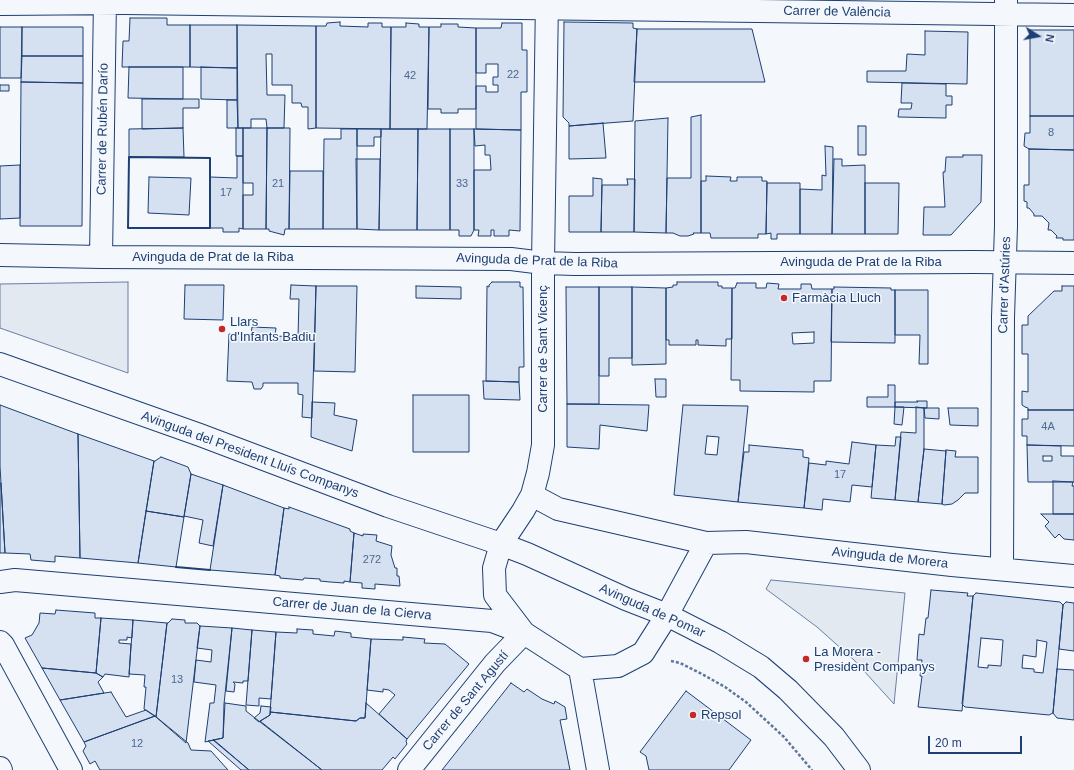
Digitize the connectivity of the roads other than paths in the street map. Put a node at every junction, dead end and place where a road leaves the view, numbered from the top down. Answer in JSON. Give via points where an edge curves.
{"nodes":[{"id":1,"x":105,"y":1,"type":"edge"},
{"id":2,"x":0,"y":4,"type":"edge"},
{"id":3,"x":547,"y":4,"type":"edge"},
{"id":4,"x":1006,"y":7,"type":"edge"},
{"id":5,"x":1074,"y":15,"type":"edge"},
{"id":6,"x":0,"y":255,"type":"edge"},
{"id":7,"x":101,"y":257,"type":"junction"},
{"id":8,"x":1005,"y":262,"type":"junction"},
{"id":9,"x":543,"y":263,"type":"junction"},
{"id":10,"x":1074,"y":263,"type":"edge"},
{"id":11,"x":0,"y":364,"type":"edge"},
{"id":12,"x":532,"y":495,"type":"junction"},
{"id":13,"x":706,"y":543,"type":"junction"},
{"id":14,"x":500,"y":544,"type":"junction"},
{"id":15,"x":1002,"y":569,"type":"junction"},
{"id":16,"x":1074,"y":576,"type":"edge"},
{"id":17,"x":0,"y":582,"type":"edge"},
{"id":18,"x":667,"y":614,"type":"junction"},
{"id":19,"x":524,"y":633,"type":"junction"},
{"id":20,"x":0,"y":642,"type":"edge"},
{"id":21,"x":580,"y":669,"type":"junction"},
{"id":22,"x":71,"y":770,"type":"edge"},
{"id":23,"x":409,"y":770,"type":"edge"},
{"id":24,"x":598,"y":770,"type":"edge"},
{"id":25,"x":859,"y":770,"type":"edge"}],
"edges":[{"from":1,"to":2,"type":"street","name":"Carrer de València"},
{"from":1,"to":3,"type":"street","name":"Carrer de València"},
{"from":1,"to":7,"type":"street","name":"Carrer de Rubén Darío"},
{"from":3,"to":4,"type":"street","name":"Carrer de València"},
{"from":3,"to":9,"type":"street","name":"Carrer de Sant Vicenç"},
{"from":4,"to":5,"type":"street","name":"Carrer de València"},
{"from":4,"to":8,"type":"street","name":"Carrer d'Astúries"},
{"from":6,"to":7,"type":"street","name":"Avinguda de Prat de la Riba"},
{"from":7,"to":9,"type":"street","name":"Avinguda de Prat de la Riba","via":[[511,259]]},
{"from":8,"to":9,"type":"street","name":"Avinguda de Prat de la Riba"},
{"from":8,"to":10,"type":"street","name":"Avinguda de Prat de la Riba"},
{"from":8,"to":15,"type":"street","name":"Carrer d'Astúries"},
{"from":9,"to":12,"type":"street","name":"Carrer de Sant Vicenç","via":[[543,445]]},
{"from":11,"to":14,"type":"street","name":"Avinguda del President Lluís Companys","via":[[200,435],[388,506]]},
{"from":12,"to":13,"type":"street","name":"Avinguda de Morera","via":[[558,509]]},
{"from":12,"to":14,"type":"street","name":"Carrer de Sant Vicenç"},
{"from":13,"to":15,"type":"street","name":"Avinguda de Morera","via":[[746,542]]},
{"from":13,"to":18,"type":"street"},
{"from":14,"to":18,"type":"street","name":"Avinguda de Pomar","via":[[626,599]]},
{"from":14,"to":19,"type":"street","via":[[494,568],[495,595]]},
{"from":15,"to":16,"type":"street","name":"Avinguda de Morera"},
{"from":17,"to":19,"type":"street","name":"Carrer de Juan de la Cierva","via":[[15,580],[492,621]]},
{"from":18,"to":21,"type":"street","via":[[644,653],[618,666]]},
{"from":18,"to":25,"type":"street","name":"Avinguda de Pomar","via":[[761,667],[788,690],[834,737]]},
{"from":19,"to":21,"type":"street","name":"Carrer de Juan de la Cierva"},
{"from":19,"to":23,"type":"street","name":"Carrer de Sant Agustí","via":[[495,663]]},
{"from":20,"to":22,"type":"street"},
{"from":21,"to":24,"type":"street"}]}
